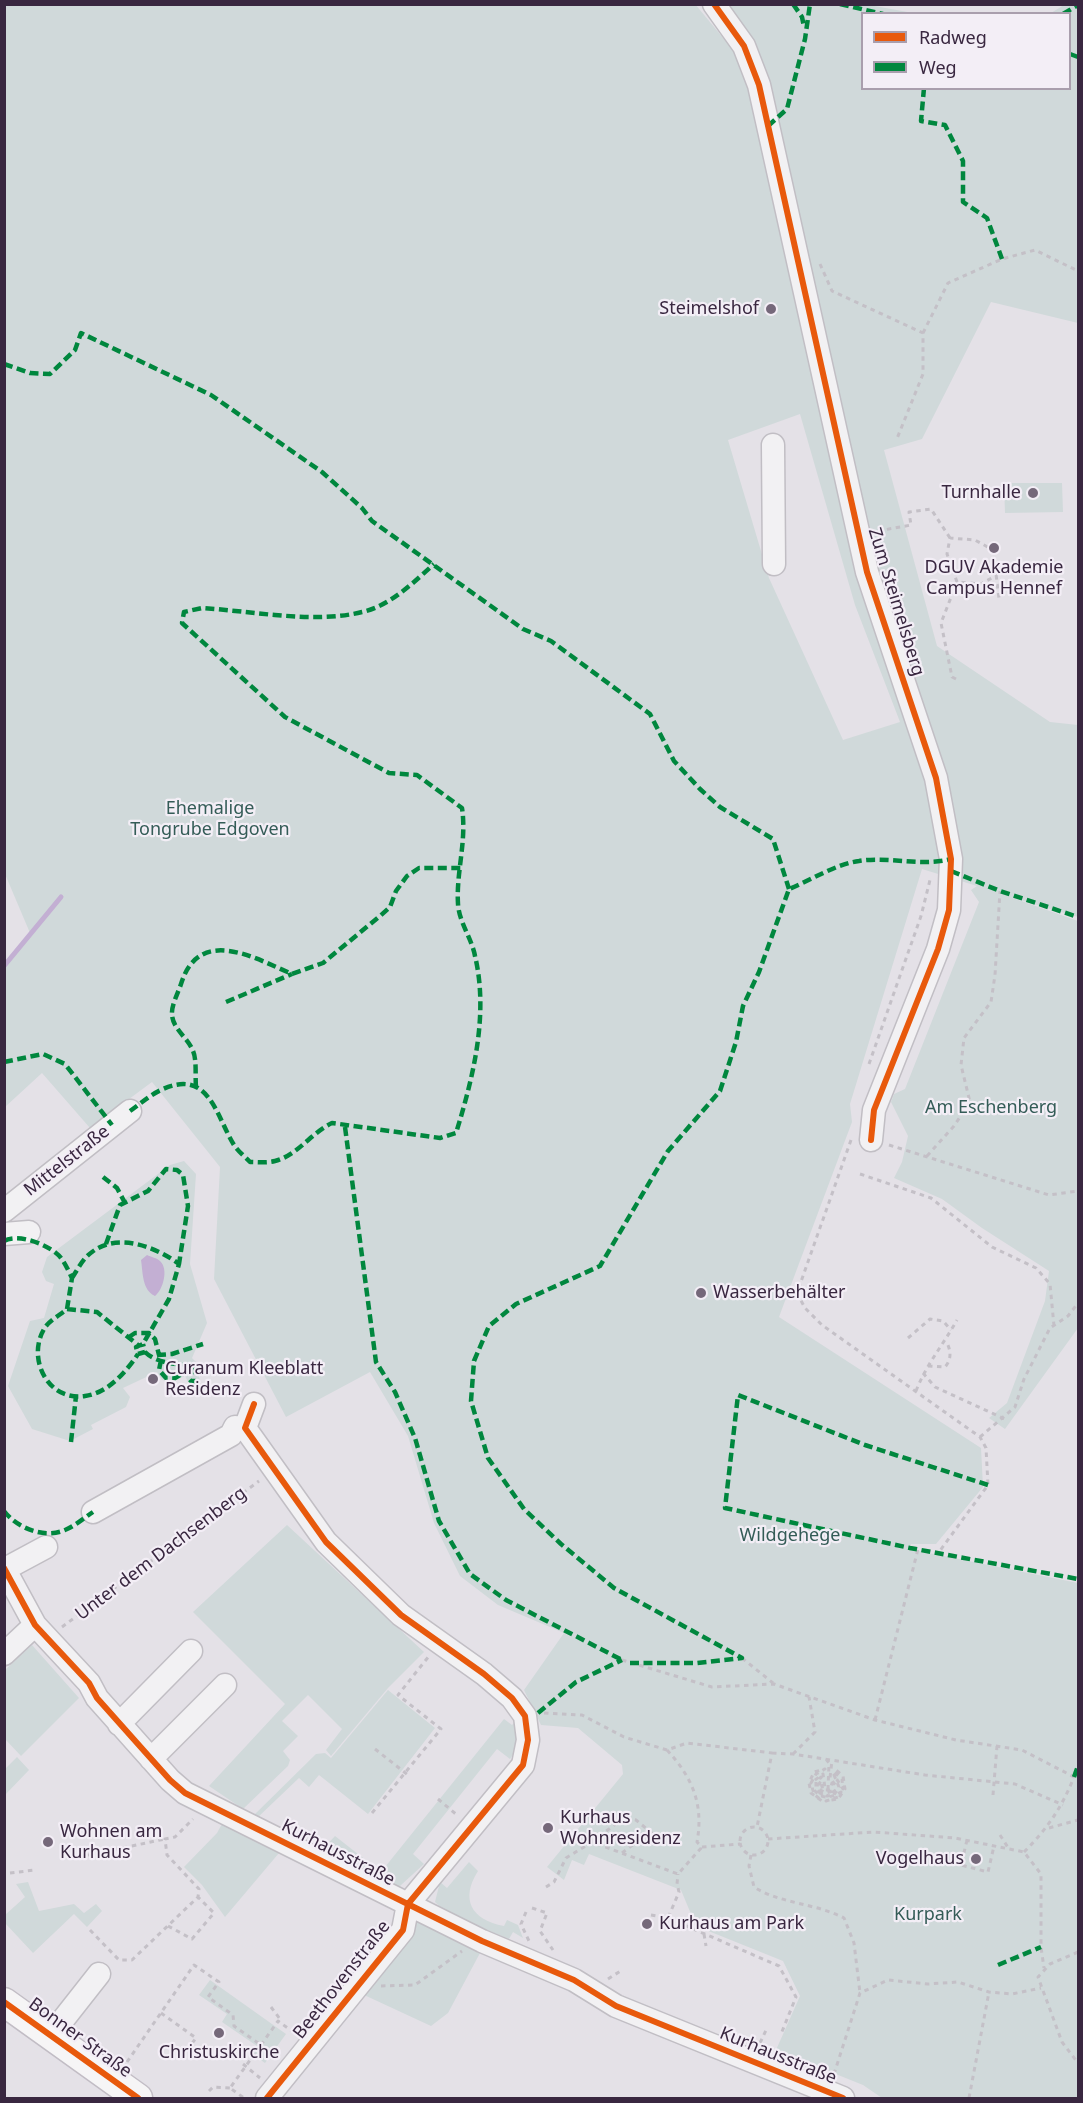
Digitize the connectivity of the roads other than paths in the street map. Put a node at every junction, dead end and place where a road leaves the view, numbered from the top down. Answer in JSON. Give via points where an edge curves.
{"nodes":[{"id":1,"x":714,"y":4,"type":"edge"},
{"id":2,"x":773,"y":445,"type":"dead end"},
{"id":3,"x":774,"y":564,"type":"dead end"},
{"id":4,"x":130,"y":1111,"type":"dead end"},
{"id":5,"x":863,"y":1135,"type":"road end"},
{"id":6,"x":4,"y":1211,"type":"edge"},
{"id":7,"x":29,"y":1232,"type":"dead end"},
{"id":8,"x":4,"y":1234,"type":"edge"},
{"id":9,"x":254,"y":1404,"type":"dead end"},
{"id":10,"x":235,"y":1427,"type":"dead end"},
{"id":11,"x":93,"y":1512,"type":"dead end"},
{"id":12,"x":46,"y":1547,"type":"dead end"},
{"id":13,"x":5,"y":1569,"type":"edge"},
{"id":14,"x":42,"y":1632,"type":"junction"},
{"id":15,"x":191,"y":1651,"type":"dead end"},
{"id":16,"x":4,"y":1654,"type":"edge"},
{"id":17,"x":225,"y":1684,"type":"dead end"},
{"id":18,"x":119,"y":1724,"type":"junction"},
{"id":19,"x":151,"y":1759,"type":"junction"},
{"id":20,"x":408,"y":1904,"type":"junction"},
{"id":21,"x":99,"y":1974,"type":"dead end"},
{"id":22,"x":4,"y":2002,"type":"edge"},
{"id":23,"x":51,"y":2036,"type":"junction"},
{"id":24,"x":831,"y":2097,"type":"edge"},
{"id":25,"x":138,"y":2098,"type":"edge"},
{"id":26,"x":267,"y":2098,"type":"edge"}],
"edges":[{"from":1,"to":5,"type":"street","name":"Zum Steimelsberg","via":[[744,46],[759,85],[867,572],[936,778],[951,859],[949,910],[940,939]]},
{"from":2,"to":3,"type":"street"},
{"from":4,"to":6,"type":"street","name":"Mittelstraße"},
{"from":7,"to":8,"type":"street"},
{"from":9,"to":20,"type":"street","name":"Beethovenstraße","via":[[245,1428],[326,1542],[401,1615],[483,1674],[512,1698],[525,1716],[528,1740],[523,1766]]},
{"from":10,"to":11,"type":"street","via":[[231,1435]]},
{"from":12,"to":13,"type":"street"},
{"from":13,"to":14,"type":"street","name":"Kurhausstraße"},
{"from":14,"to":16,"type":"street"},
{"from":14,"to":18,"type":"street","name":"Kurhausstraße","via":[[89,1683]]},
{"from":15,"to":18,"type":"street"},
{"from":17,"to":19,"type":"street"},
{"from":18,"to":19,"type":"street","name":"Kurhausstraße"},
{"from":19,"to":20,"type":"street","name":"Kurhausstraße","via":[[185,1793]]},
{"from":20,"to":24,"type":"street","name":"Kurhausstraße","via":[[600,1994],[616,2006]]},
{"from":20,"to":26,"type":"street","name":"Beethovenstraße","via":[[403,1930]]},
{"from":21,"to":23,"type":"street"},
{"from":22,"to":23,"type":"main road","name":"Bonner Straße"},
{"from":23,"to":25,"type":"main road","name":"Bonner Straße"}]}
